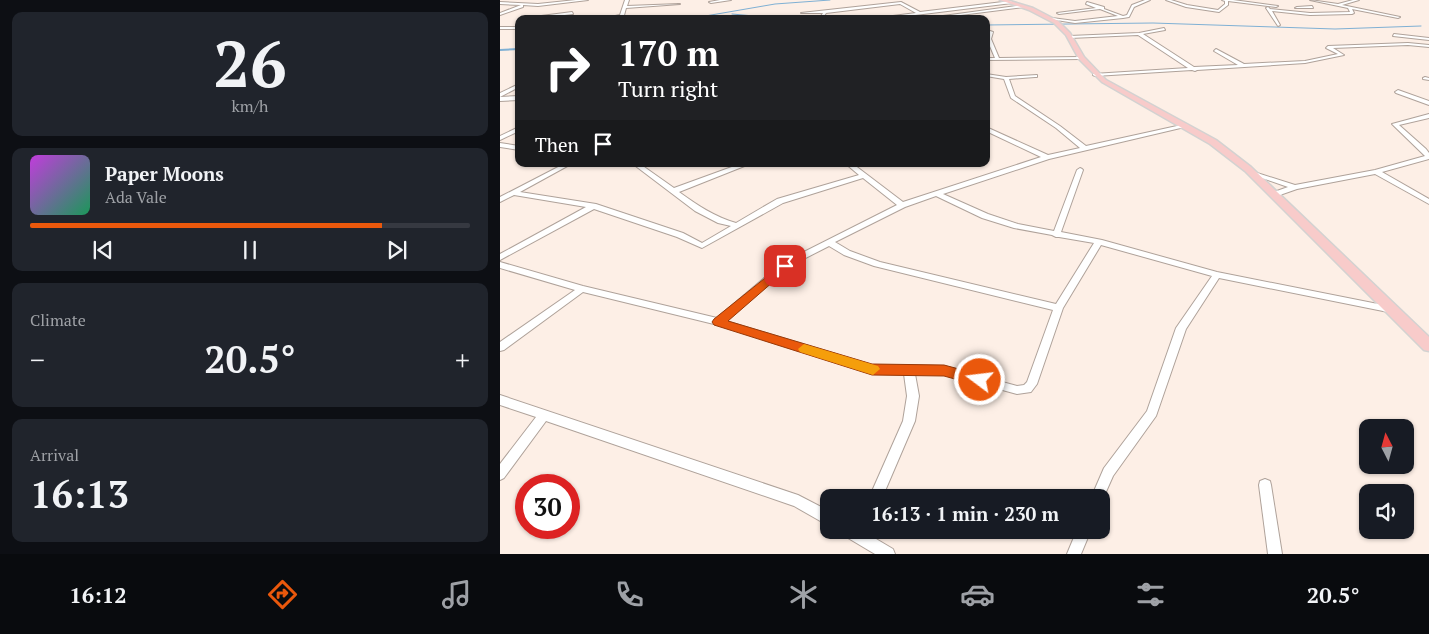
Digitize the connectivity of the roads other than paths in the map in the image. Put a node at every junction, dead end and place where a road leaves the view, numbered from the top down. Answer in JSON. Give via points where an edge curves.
{"nodes":[{"id":1,"x":578,"y":0,"type":"edge"},
{"id":2,"x":586,"y":0,"type":"edge"},
{"id":3,"x":627,"y":0,"type":"edge"},
{"id":4,"x":729,"y":0,"type":"edge"},
{"id":5,"x":1095,"y":0,"type":"edge"},
{"id":6,"x":1148,"y":0,"type":"edge"},
{"id":7,"x":1168,"y":0,"type":"edge"},
{"id":8,"x":1225,"y":0,"type":"edge"},
{"id":9,"x":1267,"y":0,"type":"edge"},
{"id":10,"x":1311,"y":0,"type":"edge"},
{"id":11,"x":1357,"y":0,"type":"edge"},
{"id":12,"x":677,"y":2,"type":"edge"},
{"id":13,"x":711,"y":2,"type":"dead end"},
{"id":14,"x":1010,"y":2,"type":"edge"},
{"id":15,"x":500,"y":3,"type":"edge"},
{"id":16,"x":1337,"y":4,"type":"junction"},
{"id":17,"x":524,"y":5,"type":"junction"},
{"id":18,"x":1023,"y":6,"type":"junction"},
{"id":19,"x":625,"y":7,"type":"junction"},
{"id":20,"x":1312,"y":7,"type":"junction"},
{"id":21,"x":857,"y":8,"type":"junction"},
{"id":22,"x":1104,"y":8,"type":"junction"},
{"id":23,"x":1268,"y":8,"type":"junction"},
{"id":24,"x":1350,"y":8,"type":"junction"},
{"id":25,"x":678,"y":9,"type":"dead end"},
{"id":26,"x":975,"y":9,"type":"junction"},
{"id":27,"x":1031,"y":9,"type":"junction"},
{"id":28,"x":825,"y":12,"type":"junction"},
{"id":29,"x":981,"y":12,"type":"junction"},
{"id":30,"x":1056,"y":12,"type":"joint"},
{"id":31,"x":572,"y":13,"type":"joint"},
{"id":32,"x":803,"y":13,"type":"dead end"},
{"id":33,"x":919,"y":13,"type":"junction"},
{"id":34,"x":500,"y":14,"type":"edge"},
{"id":35,"x":1315,"y":14,"type":"junction"},
{"id":36,"x":554,"y":15,"type":"edge"},
{"id":37,"x":622,"y":15,"type":"edge"},
{"id":38,"x":823,"y":15,"type":"edge"},
{"id":39,"x":865,"y":15,"type":"edge"},
{"id":40,"x":903,"y":15,"type":"edge"},
{"id":41,"x":937,"y":15,"type":"edge"},
{"id":42,"x":986,"y":15,"type":"joint"},
{"id":43,"x":1123,"y":17,"type":"junction"},
{"id":44,"x":1398,"y":17,"type":"dead end"},
{"id":45,"x":1060,"y":23,"type":"junction"},
{"id":46,"x":1278,"y":25,"type":"dead end"},
{"id":47,"x":500,"y":28,"type":"edge"},
{"id":48,"x":515,"y":28,"type":"edge"},
{"id":49,"x":1164,"y":29,"type":"dead end"},
{"id":50,"x":1139,"y":34,"type":"junction"},
{"id":51,"x":1394,"y":35,"type":"dead end"},
{"id":52,"x":1070,"y":37,"type":"junction"},
{"id":53,"x":1429,"y":39,"type":"edge"},
{"id":54,"x":990,"y":42,"type":"edge"},
{"id":55,"x":993,"y":46,"type":"joint"},
{"id":56,"x":1429,"y":46,"type":"edge"},
{"id":57,"x":1216,"y":50,"type":"dead end"},
{"id":58,"x":990,"y":58,"type":"edge"},
{"id":59,"x":997,"y":58,"type":"junction"},
{"id":60,"x":1081,"y":58,"type":"junction"},
{"id":61,"x":1243,"y":66,"type":"junction"},
{"id":62,"x":1195,"y":70,"type":"junction"},
{"id":63,"x":1095,"y":75,"type":"junction"},
{"id":64,"x":990,"y":76,"type":"edge"},
{"id":65,"x":1035,"y":76,"type":"dead end"},
{"id":66,"x":1006,"y":78,"type":"junction"},
{"id":67,"x":515,"y":88,"type":"edge"},
{"id":68,"x":1398,"y":92,"type":"dead end"},
{"id":69,"x":500,"y":97,"type":"edge"},
{"id":70,"x":515,"y":98,"type":"edge"},
{"id":71,"x":1429,"y":103,"type":"edge"},
{"id":72,"x":1429,"y":116,"type":"edge"},
{"id":73,"x":1186,"y":126,"type":"junction"},
{"id":74,"x":515,"y":131,"type":"edge"},
{"id":75,"x":990,"y":131,"type":"edge"},
{"id":76,"x":500,"y":138,"type":"edge"},
{"id":77,"x":500,"y":145,"type":"edge"},
{"id":78,"x":515,"y":147,"type":"edge"},
{"id":79,"x":1084,"y":148,"type":"junction"},
{"id":80,"x":1047,"y":157,"type":"junction"},
{"id":81,"x":1429,"y":157,"type":"edge"},
{"id":82,"x":562,"y":167,"type":"edge"},
{"id":83,"x":640,"y":167,"type":"edge"},
{"id":84,"x":737,"y":167,"type":"edge"},
{"id":85,"x":853,"y":167,"type":"edge"},
{"id":86,"x":1080,"y":170,"type":"dead end"},
{"id":87,"x":1376,"y":172,"type":"junction"},
{"id":88,"x":1254,"y":174,"type":"junction"},
{"id":89,"x":864,"y":176,"type":"junction"},
{"id":90,"x":1295,"y":187,"type":"junction"},
{"id":91,"x":674,"y":191,"type":"junction"},
{"id":92,"x":513,"y":193,"type":"junction"},
{"id":93,"x":937,"y":194,"type":"junction"},
{"id":94,"x":1277,"y":194,"type":"junction"},
{"id":95,"x":500,"y":200,"type":"edge"},
{"id":96,"x":1429,"y":202,"type":"edge"},
{"id":97,"x":902,"y":205,"type":"junction"},
{"id":98,"x":593,"y":206,"type":"junction"},
{"id":99,"x":736,"y":225,"type":"junction"},
{"id":100,"x":1056,"y":235,"type":"junction"},
{"id":101,"x":829,"y":242,"type":"junction"},
{"id":102,"x":1099,"y":242,"type":"junction"},
{"id":103,"x":500,"y":257,"type":"edge"},
{"id":104,"x":500,"y":265,"type":"edge"},
{"id":105,"x":1218,"y":275,"type":"junction"},
{"id":106,"x":582,"y":289,"type":"junction"},
{"id":107,"x":1058,"y":308,"type":"junction"},
{"id":108,"x":1393,"y":310,"type":"junction"},
{"id":109,"x":719,"y":322,"type":"junction"},
{"id":110,"x":500,"y":346,"type":"edge"},
{"id":111,"x":1429,"y":346,"type":"edge"},
{"id":112,"x":909,"y":371,"type":"junction"},
{"id":113,"x":500,"y":400,"type":"edge"},
{"id":114,"x":544,"y":415,"type":"junction"},
{"id":115,"x":500,"y":474,"type":"edge"},
{"id":116,"x":1265,"y":485,"type":"dead end"},
{"id":117,"x":879,"y":489,"type":"edge"},
{"id":118,"x":1101,"y":489,"type":"edge"},
{"id":119,"x":820,"y":514,"type":"edge"},
{"id":120,"x":866,"y":539,"type":"edge"},
{"id":121,"x":1080,"y":539,"type":"edge"},
{"id":122,"x":888,"y":554,"type":"edge"},
{"id":123,"x":1074,"y":554,"type":"edge"},
{"id":124,"x":1275,"y":554,"type":"edge"}],
"edges":[{"from":1,"to":2,"type":"street"},
{"from":1,"to":17,"type":"street"},
{"from":1,"to":31,"type":"street"},
{"from":3,"to":19,"type":"street"},
{"from":4,"to":13,"type":"street"},
{"from":5,"to":22,"type":"street","via":[[1087,3]]},
{"from":6,"to":43,"type":"street","via":[[1133,6],[1128,16]]},
{"from":7,"to":8,"type":"street","via":[[1219,11],[1227,4]]},
{"from":8,"to":23,"type":"street"},
{"from":9,"to":23,"type":"street"},
{"from":10,"to":16,"type":"street"},
{"from":10,"to":20,"type":"street"},
{"from":11,"to":16,"type":"street"},
{"from":12,"to":19,"type":"street"},
{"from":12,"to":25,"type":"street"},
{"from":14,"to":18,"type":"main road"},
{"from":14,"to":26,"type":"street"},
{"from":14,"to":41,"type":"street"},
{"from":15,"to":17,"type":"street"},
{"from":16,"to":24,"type":"street"},
{"from":17,"to":34,"type":"street"},
{"from":18,"to":27,"type":"main road"},
{"from":18,"to":29,"type":"street"},
{"from":19,"to":37,"type":"street"},
{"from":20,"to":23,"type":"street"},
{"from":20,"to":35,"type":"street"},
{"from":21,"to":28,"type":"street"},
{"from":21,"to":33,"type":"street","via":[[902,3]]},
{"from":21,"to":39,"type":"street"},
{"from":22,"to":30,"type":"street"},
{"from":22,"to":43,"type":"street"},
{"from":23,"to":35,"type":"street"},
{"from":23,"to":46,"type":"street"},
{"from":24,"to":35,"type":"street","via":[[1352,14]]},
{"from":24,"to":44,"type":"street"},
{"from":26,"to":29,"type":"street"},
{"from":26,"to":41,"type":"street"},
{"from":27,"to":42,"type":"street"},
{"from":27,"to":45,"type":"main road"},
{"from":28,"to":32,"type":"street"},
{"from":28,"to":38,"type":"street"},
{"from":29,"to":41,"type":"street"},
{"from":29,"to":42,"type":"street"},
{"from":30,"to":45,"type":"street","via":[[1067,17]]},
{"from":31,"to":36,"type":"street"},
{"from":33,"to":40,"type":"street"},
{"from":33,"to":41,"type":"street"},
{"from":43,"to":45,"type":"street"},
{"from":45,"to":52,"type":"main road"},
{"from":47,"to":48,"type":"street"},
{"from":49,"to":50,"type":"street"},
{"from":50,"to":52,"type":"street"},
{"from":50,"to":62,"type":"street"},
{"from":51,"to":53,"type":"street"},
{"from":52,"to":60,"type":"main road"},
{"from":54,"to":55,"type":"street"},
{"from":55,"to":59,"type":"street"},
{"from":56,"to":61,"type":"street","via":[[1328,47],[1342,55],[1305,62]]},
{"from":57,"to":61,"type":"street"},
{"from":58,"to":59,"type":"street"},
{"from":59,"to":60,"type":"street"},
{"from":60,"to":63,"type":"main road"},
{"from":61,"to":62,"type":"street"},
{"from":62,"to":63,"type":"street"},
{"from":63,"to":73,"type":"main road"},
{"from":64,"to":66,"type":"street"},
{"from":65,"to":66,"type":"street"},
{"from":66,"to":79,"type":"street","via":[[1013,97]]},
{"from":67,"to":69,"type":"street"},
{"from":68,"to":71,"type":"street"},
{"from":69,"to":70,"type":"street"},
{"from":72,"to":81,"type":"street","via":[[1395,124]]},
{"from":73,"to":79,"type":"street"},
{"from":73,"to":88,"type":"main road"},
{"from":74,"to":76,"type":"street"},
{"from":75,"to":80,"type":"street"},
{"from":77,"to":78,"type":"street"},
{"from":79,"to":80,"type":"street"},
{"from":80,"to":93,"type":"street"},
{"from":81,"to":87,"type":"street"},
{"from":82,"to":92,"type":"street"},
{"from":83,"to":91,"type":"street"},
{"from":84,"to":91,"type":"street"},
{"from":85,"to":89,"type":"street"},
{"from":86,"to":100,"type":"street"},
{"from":87,"to":90,"type":"street"},
{"from":87,"to":96,"type":"street"},
{"from":88,"to":90,"type":"street"},
{"from":88,"to":94,"type":"main road"},
{"from":89,"to":97,"type":"street"},
{"from":89,"to":99,"type":"street","via":[[780,201]]},
{"from":90,"to":94,"type":"street"},
{"from":91,"to":99,"type":"street","via":[[710,215]]},
{"from":92,"to":95,"type":"street"},
{"from":92,"to":98,"type":"street"},
{"from":93,"to":97,"type":"street"},
{"from":93,"to":100,"type":"street","via":[[985,216]]},
{"from":94,"to":108,"type":"main road"},
{"from":97,"to":101,"type":"street"},
{"from":98,"to":99,"type":"street","via":[[680,235],[702,246]]},
{"from":98,"to":103,"type":"street"},
{"from":100,"to":102,"type":"street"},
{"from":101,"to":107,"type":"street","via":[[877,264]]},
{"from":101,"to":109,"type":"street","via":[[785,266]]},
{"from":102,"to":105,"type":"street"},
{"from":102,"to":107,"type":"street"},
{"from":104,"to":106,"type":"street"},
{"from":105,"to":108,"type":"street"},
{"from":105,"to":118,"type":"street","via":[[1181,328],[1152,413],[1108,472]]},
{"from":106,"to":109,"type":"street"},
{"from":106,"to":110,"type":"street"},
{"from":107,"to":112,"type":"street","via":[[1032,384],[1027,389],[1017,390],[944,370]]},
{"from":108,"to":111,"type":"main road"},
{"from":109,"to":112,"type":"street","via":[[872,369]]},
{"from":112,"to":117,"type":"street","via":[[913,396],[909,421]]},
{"from":113,"to":114,"type":"street"},
{"from":114,"to":115,"type":"street"},
{"from":114,"to":119,"type":"street","via":[[798,501]]},
{"from":116,"to":124,"type":"street"},
{"from":120,"to":122,"type":"street"},
{"from":121,"to":123,"type":"street"}]}
